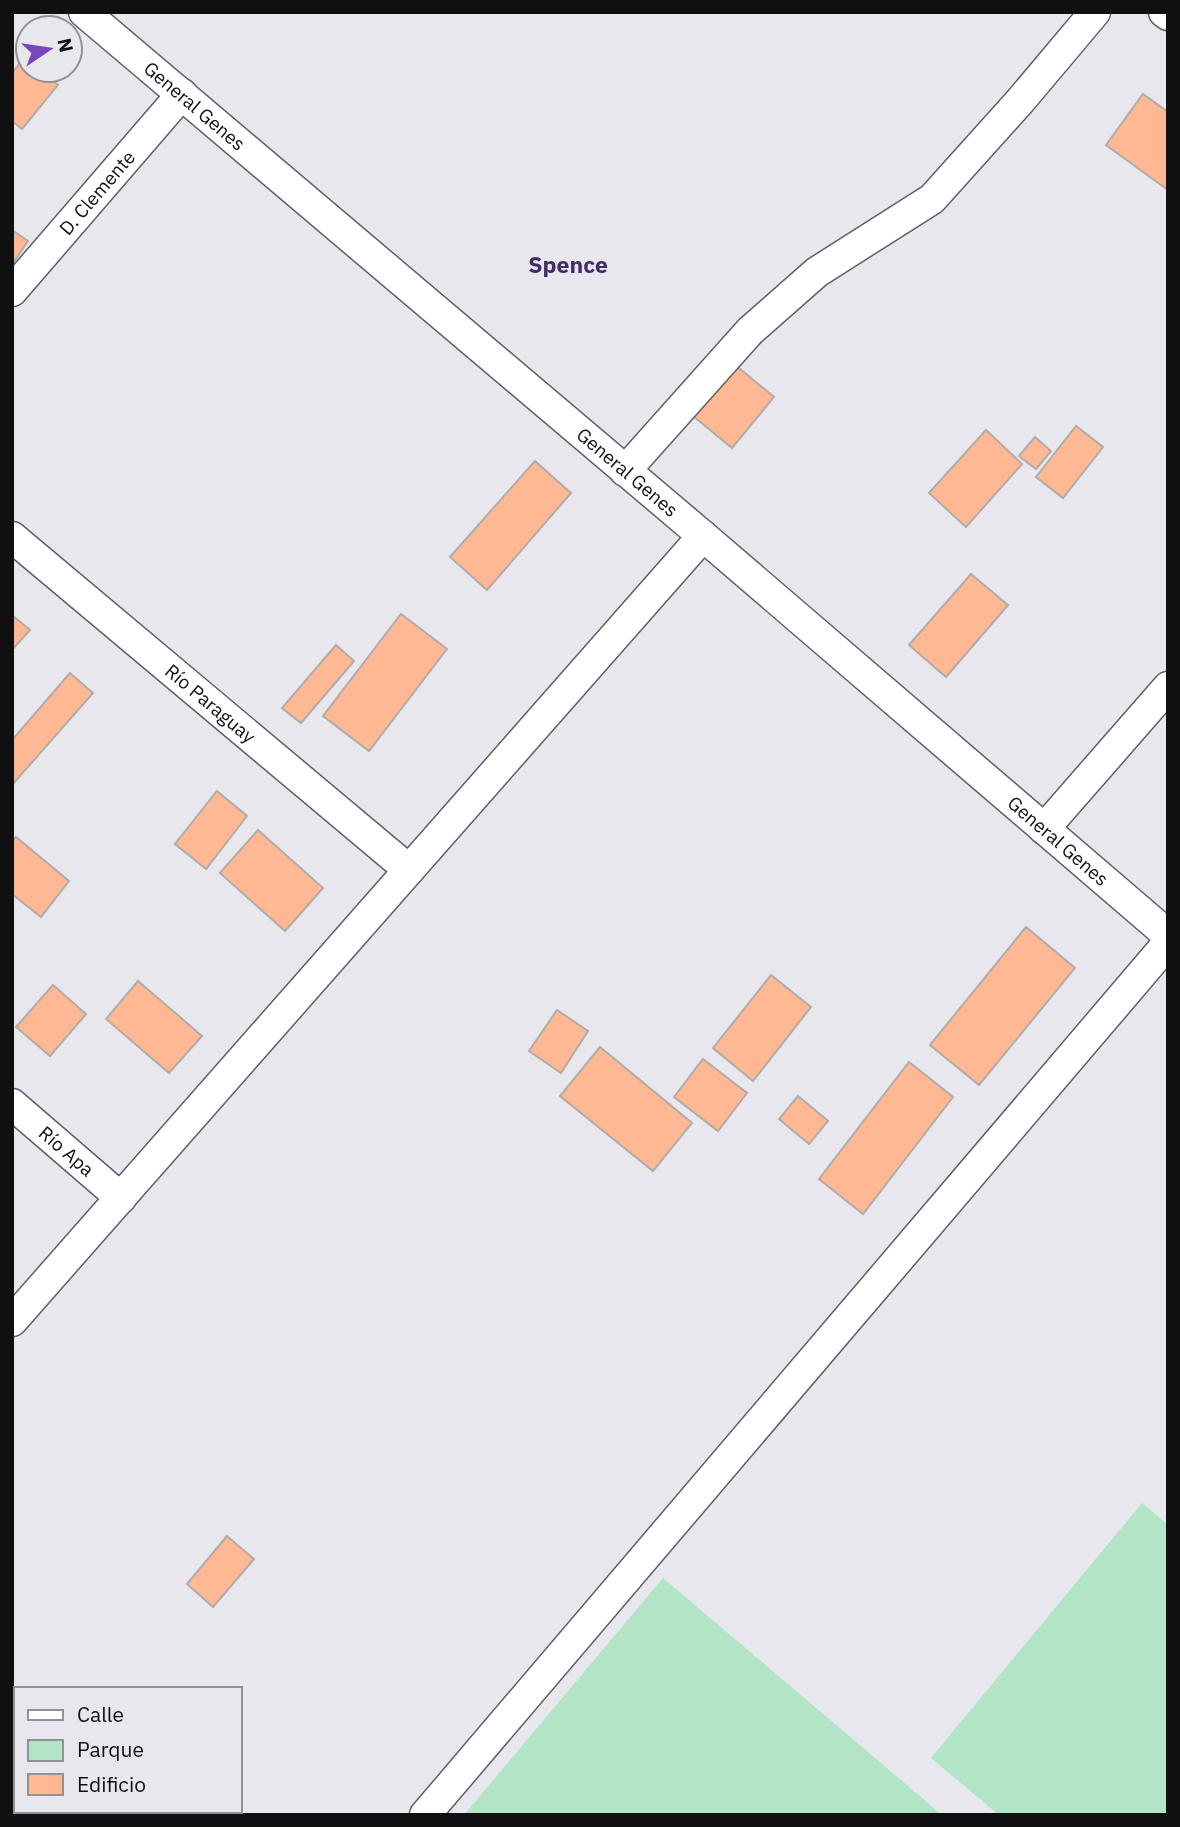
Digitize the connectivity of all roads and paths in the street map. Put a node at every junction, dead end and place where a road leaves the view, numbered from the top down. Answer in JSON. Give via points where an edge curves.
{"nodes":[{"id":1,"x":83,"y":12,"type":"edge"},
{"id":2,"x":1095,"y":12,"type":"edge"},
{"id":3,"x":182,"y":94,"type":"junction"},
{"id":4,"x":12,"y":291,"type":"edge"},
{"id":5,"x":625,"y":471,"type":"junction"},
{"id":6,"x":12,"y":537,"type":"edge"},
{"id":7,"x":703,"y":537,"type":"junction"},
{"id":8,"x":1168,"y":687,"type":"edge"},
{"id":9,"x":1044,"y":829,"type":"junction"},
{"id":10,"x":410,"y":870,"type":"junction"},
{"id":11,"x":1168,"y":935,"type":"edge"},
{"id":12,"x":1168,"y":943,"type":"edge"},
{"id":13,"x":12,"y":1104,"type":"edge"},
{"id":14,"x":121,"y":1199,"type":"junction"},
{"id":15,"x":12,"y":1321,"type":"edge"},
{"id":16,"x":425,"y":1815,"type":"edge"}],
"edges":[{"from":1,"to":3,"type":"street","name":"General Genes"},
{"from":2,"to":5,"type":"street","via":[[932,199],[817,272],[750,331]]},
{"from":3,"to":4,"type":"street","name":"D. Clemente"},
{"from":3,"to":5,"type":"street","name":"General Genes"},
{"from":5,"to":7,"type":"street","name":"General Genes"},
{"from":6,"to":10,"type":"street","name":"Río Paraguay"},
{"from":7,"to":9,"type":"street","name":"General Genes"},
{"from":7,"to":10,"type":"street"},
{"from":8,"to":9,"type":"street"},
{"from":9,"to":11,"type":"street","name":"General Genes"},
{"from":10,"to":14,"type":"street"},
{"from":12,"to":16,"type":"street"},
{"from":13,"to":14,"type":"street","name":"Río Apa"},
{"from":14,"to":15,"type":"street"}]}
